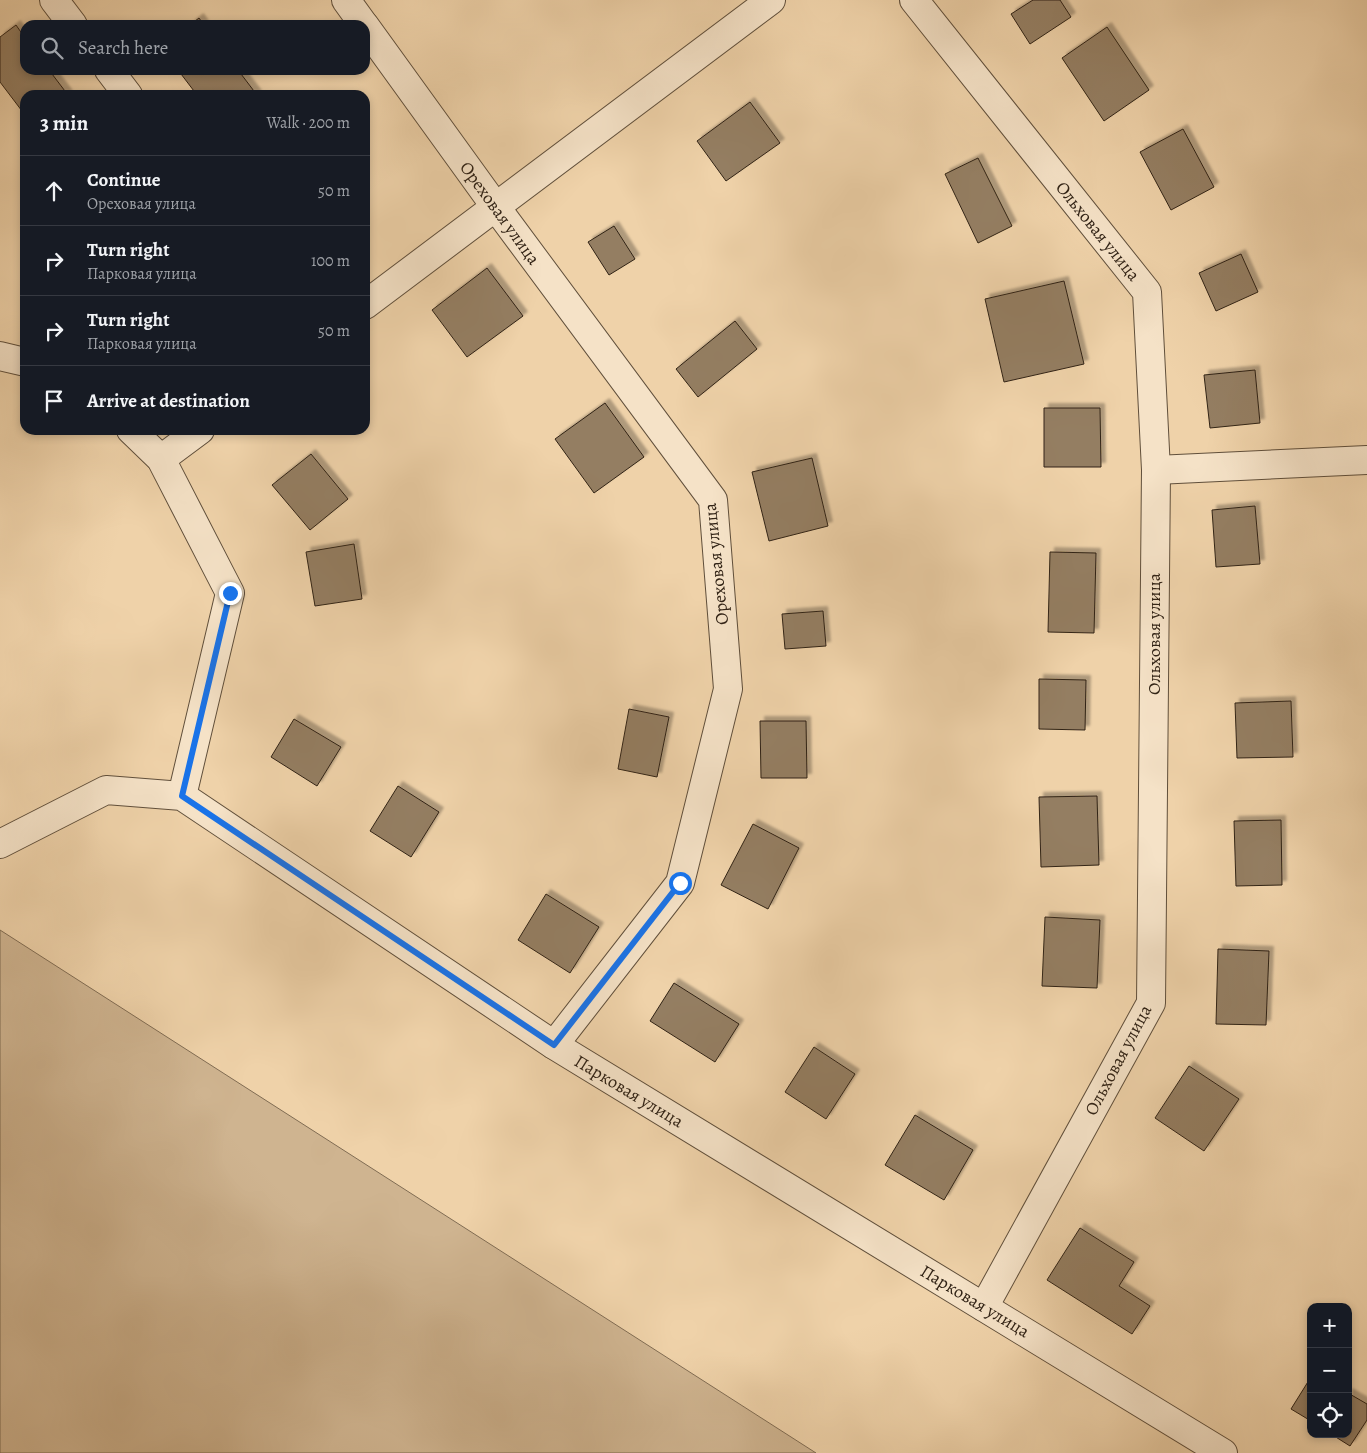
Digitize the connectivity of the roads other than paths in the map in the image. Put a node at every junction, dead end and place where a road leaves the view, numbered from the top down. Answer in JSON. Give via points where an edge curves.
{"nodes":[{"id":1,"x":54,"y":0,"type":"edge"},
{"id":2,"x":346,"y":0,"type":"edge"},
{"id":3,"x":771,"y":0,"type":"edge"},
{"id":4,"x":914,"y":0,"type":"edge"},
{"id":5,"x":69,"y":20,"type":"edge"},
{"id":6,"x":361,"y":20,"type":"edge"},
{"id":7,"x":370,"y":33,"type":"edge"},
{"id":8,"x":113,"y":75,"type":"edge"},
{"id":9,"x":124,"y":90,"type":"edge"},
{"id":10,"x":495,"y":206,"type":"junction"},
{"id":11,"x":370,"y":301,"type":"edge"},
{"id":12,"x":0,"y":356,"type":"edge"},
{"id":13,"x":20,"y":361,"type":"edge"},
{"id":14,"x":136,"y":435,"type":"edge"},
{"id":15,"x":193,"y":435,"type":"edge"},
{"id":16,"x":161,"y":459,"type":"junction"},
{"id":17,"x":1367,"y":460,"type":"edge"},
{"id":18,"x":1156,"y":470,"type":"junction"},
{"id":19,"x":182,"y":796,"type":"junction"},
{"id":20,"x":0,"y":844,"type":"edge"},
{"id":21,"x":554,"y":1045,"type":"junction"},
{"id":22,"x":984,"y":1307,"type":"junction"},
{"id":23,"x":1223,"y":1453,"type":"edge"}],
"edges":[{"from":1,"to":5,"type":"street"},
{"from":2,"to":6,"type":"street","name":"Ореховая улица"},
{"from":3,"to":10,"type":"street"},
{"from":4,"to":18,"type":"street","name":"Ольховая улица","via":[[1147,292]]},
{"from":7,"to":10,"type":"street","name":"Ореховая улица"},
{"from":8,"to":9,"type":"street"},
{"from":10,"to":11,"type":"street"},
{"from":10,"to":21,"type":"street","name":"Ореховая улица","via":[[713,500],[728,689],[680,883]]},
{"from":12,"to":13,"type":"street"},
{"from":14,"to":16,"type":"street"},
{"from":15,"to":16,"type":"street"},
{"from":16,"to":19,"type":"street","via":[[230,593]]},
{"from":17,"to":18,"type":"street"},
{"from":18,"to":22,"type":"street","name":"Ольховая улица","via":[[1151,1003]]},
{"from":19,"to":20,"type":"street","via":[[106,790]]},
{"from":19,"to":21,"type":"street","name":"Парковая улица"},
{"from":21,"to":22,"type":"street","name":"Парковая улица"},
{"from":22,"to":23,"type":"street","name":"Парковая улица"}]}
